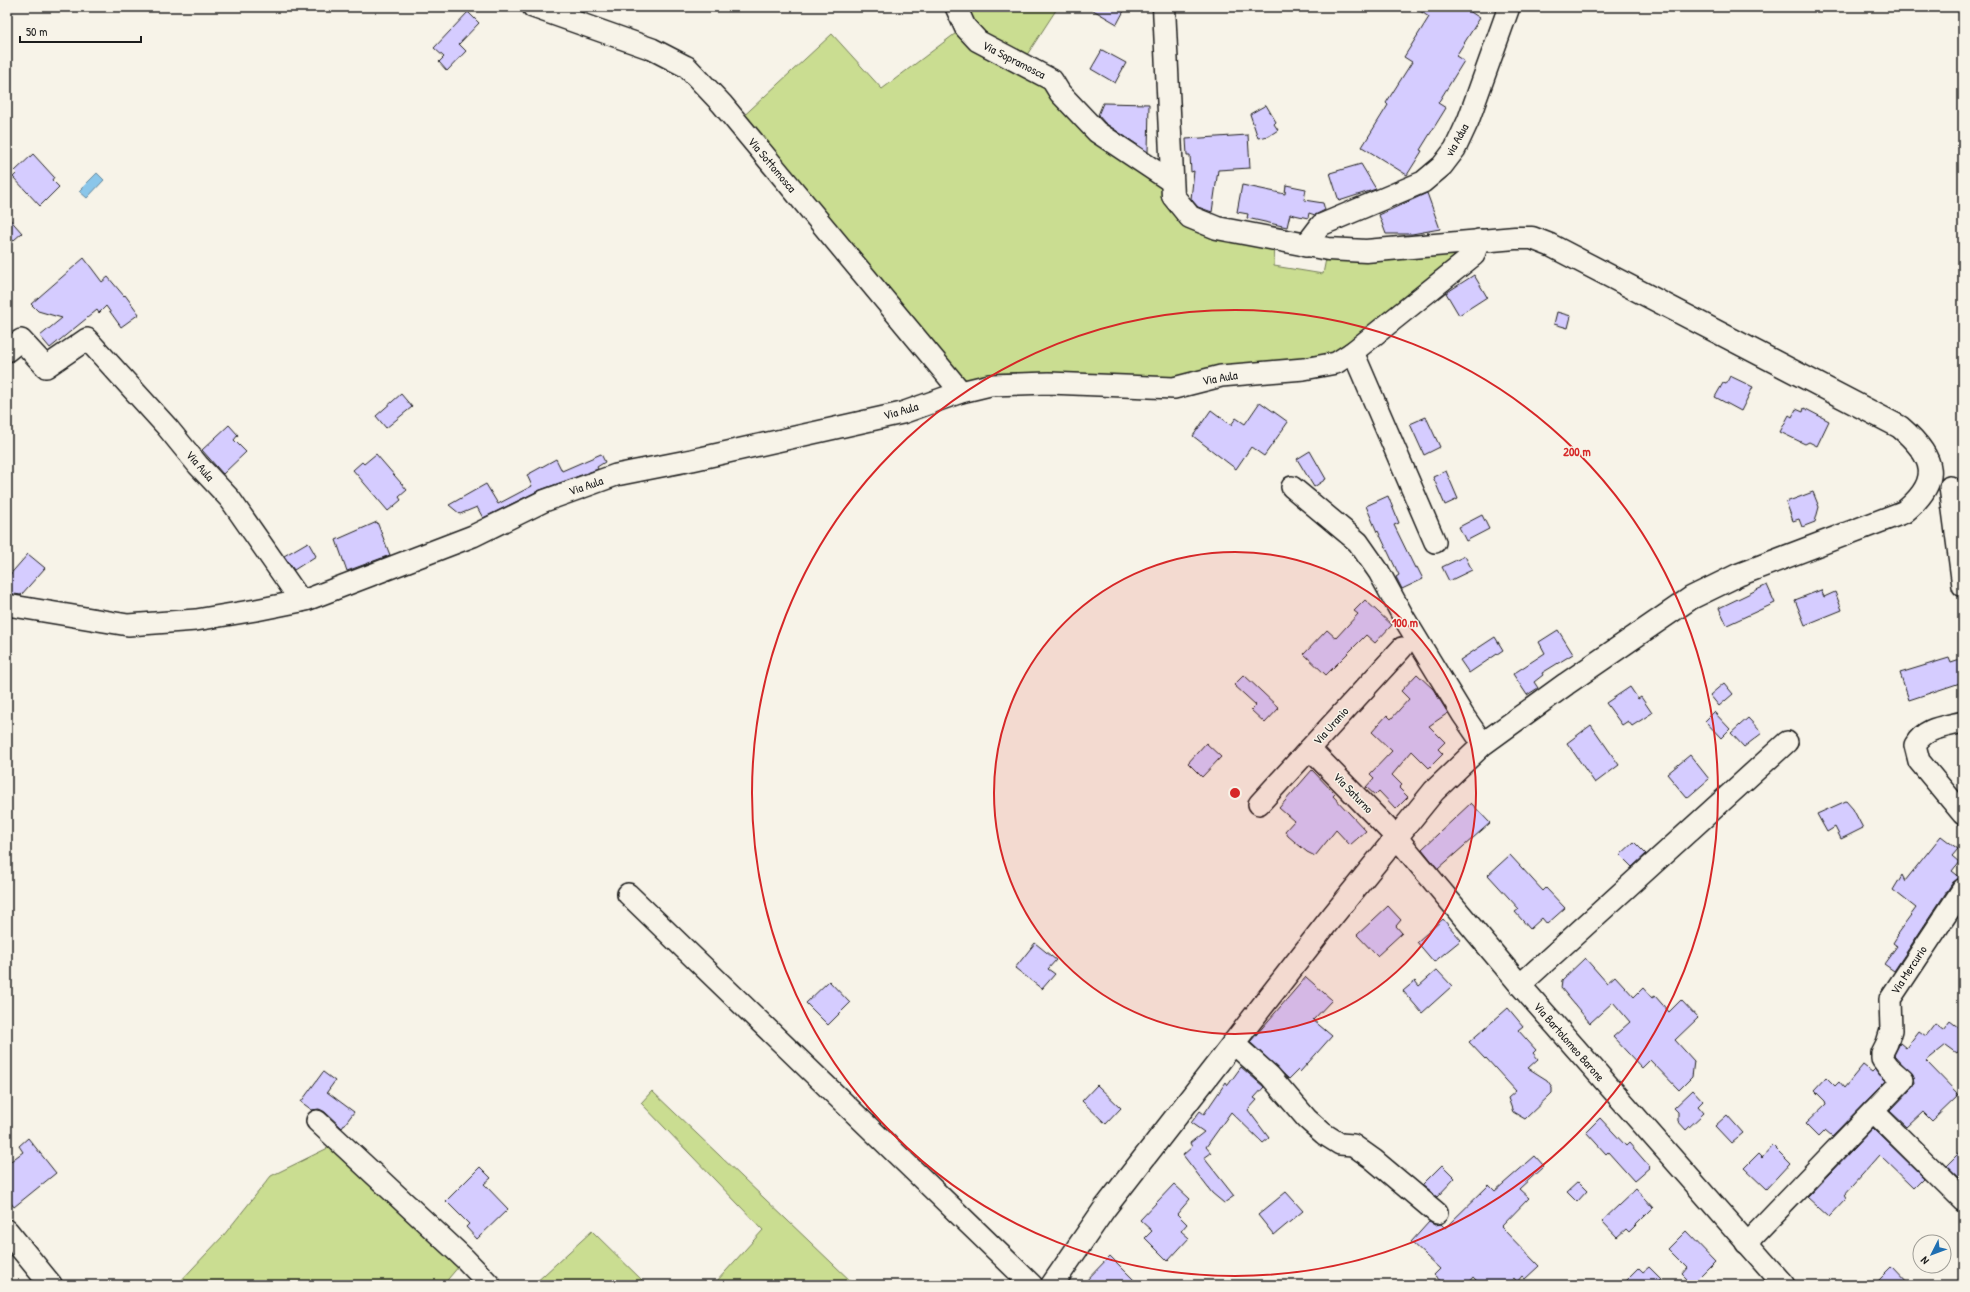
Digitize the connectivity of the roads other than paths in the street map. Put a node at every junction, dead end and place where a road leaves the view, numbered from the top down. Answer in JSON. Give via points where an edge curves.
{"nodes":[{"id":1,"x":533,"y":7,"type":"edge"},
{"id":2,"x":956,"y":7,"type":"edge"},
{"id":3,"x":1164,"y":7,"type":"edge"},
{"id":4,"x":1509,"y":7,"type":"edge"},
{"id":5,"x":1172,"y":182,"type":"junction"},
{"id":6,"x":1479,"y":240,"type":"junction"},
{"id":7,"x":1305,"y":246,"type":"junction"},
{"id":8,"x":14,"y":346,"type":"edge"},
{"id":9,"x":1353,"y":352,"type":"junction"},
{"id":10,"x":961,"y":392,"type":"junction"},
{"id":11,"x":1928,"y":484,"type":"junction"},
{"id":12,"x":1956,"y":486,"type":"edge"},
{"id":13,"x":1292,"y":487,"type":"dead end"},
{"id":14,"x":1435,"y":542,"type":"dead end"},
{"id":15,"x":1963,"y":586,"type":"edge"},
{"id":16,"x":301,"y":601,"type":"junction"},
{"id":17,"x":7,"y":605,"type":"edge"},
{"id":18,"x":1402,"y":648,"type":"dead end"},
{"id":19,"x":1963,"y":722,"type":"edge"},
{"id":20,"x":1787,"y":742,"type":"dead end"},
{"id":21,"x":1483,"y":744,"type":"junction"},
{"id":22,"x":1310,"y":749,"type":"junction"},
{"id":23,"x":1259,"y":804,"type":"dead end"},
{"id":24,"x":1963,"y":814,"type":"edge"},
{"id":25,"x":1397,"y":838,"type":"junction"},
{"id":26,"x":1963,"y":889,"type":"edge"},
{"id":27,"x":628,"y":894,"type":"dead end"},
{"id":28,"x":1520,"y":985,"type":"junction"},
{"id":29,"x":1233,"y":1043,"type":"junction"},
{"id":30,"x":1873,"y":1111,"type":"junction"},
{"id":31,"x":317,"y":1121,"type":"dead end"},
{"id":32,"x":1963,"y":1200,"type":"edge"},
{"id":33,"x":1437,"y":1213,"type":"dead end"},
{"id":34,"x":7,"y":1231,"type":"edge"},
{"id":35,"x":1746,"y":1243,"type":"junction"},
{"id":36,"x":50,"y":1285,"type":"edge"},
{"id":37,"x":490,"y":1285,"type":"edge"},
{"id":38,"x":1032,"y":1285,"type":"edge"},
{"id":39,"x":1052,"y":1285,"type":"edge"},
{"id":40,"x":1784,"y":1285,"type":"edge"}],
"edges":[{"from":1,"to":10,"type":"street","name":"Via Sottomosca","via":[[652,49],[687,67],[732,116]]},
{"from":2,"to":5,"type":"street","name":"Via Sopramosca","via":[[965,27],[978,41],[1052,80],[1060,93],[1097,132]]},
{"from":3,"to":5,"type":"main road"},
{"from":4,"to":7,"type":"street","name":"via Adua","via":[[1468,121],[1455,149],[1442,166],[1423,182],[1321,225]]},
{"from":5,"to":7,"type":"main road","via":[[1173,196],[1190,217],[1217,228]]},
{"from":6,"to":7,"type":"main road","via":[[1366,251]]},
{"from":6,"to":9,"type":"street","name":"Via Aula","via":[[1474,254]]},
{"from":6,"to":11,"type":"main road","via":[[1532,238],[1550,245],[1900,428],[1913,438],[1923,451],[1929,467]]},
{"from":8,"to":16,"type":"street","name":"Via Aula","via":[[46,367],[87,339],[230,499]]},
{"from":9,"to":10,"type":"street","name":"Via Aula","via":[[1336,363],[1304,369],[1221,376],[1174,388],[1049,382],[990,385]]},
{"from":9,"to":14,"type":"street"},
{"from":10,"to":16,"type":"street","name":"Via Aula","via":[[902,413],[616,476],[544,501],[473,536]]},
{"from":11,"to":12,"type":"street"},
{"from":11,"to":21,"type":"main road","via":[[1923,494],[1904,512],[1738,575],[1691,598]]},
{"from":12,"to":15,"type":"street"},
{"from":13,"to":21,"type":"street","via":[[1358,542],[1379,572],[1404,618]]},
{"from":16,"to":17,"type":"street","name":"Via Aula","via":[[196,620],[128,625]]},
{"from":18,"to":22,"type":"street","name":"Via Uranio"},
{"from":19,"to":24,"type":"street","via":[[1921,735],[1915,745],[1919,761]]},
{"from":20,"to":28,"type":"street"},
{"from":21,"to":25,"type":"main road","via":[[1434,791]]},
{"from":22,"to":23,"type":"street","name":"Via Uranio"},
{"from":22,"to":25,"type":"street","name":"Via Saturno"},
{"from":25,"to":28,"type":"street","name":"Via Bartolomeo Barone"},
{"from":25,"to":29,"type":"main road"},
{"from":26,"to":30,"type":"street","name":"Via Mercurio","via":[[1890,999],[1890,1030],[1882,1059],[1903,1080]]},
{"from":27,"to":38,"type":"street"},
{"from":28,"to":35,"type":"street","name":"Via Bartolomeo Barone"},
{"from":29,"to":33,"type":"street","via":[[1270,1076],[1307,1120],[1340,1144],[1353,1145],[1374,1160]]},
{"from":29,"to":39,"type":"main road","via":[[1105,1208]]},
{"from":30,"to":32,"type":"street"},
{"from":30,"to":35,"type":"street","name":"Via Mercurio"},
{"from":31,"to":37,"type":"street"},
{"from":34,"to":36,"type":"main road"},
{"from":35,"to":40,"type":"street","name":"Via Bartolomeo Barone"}]}
